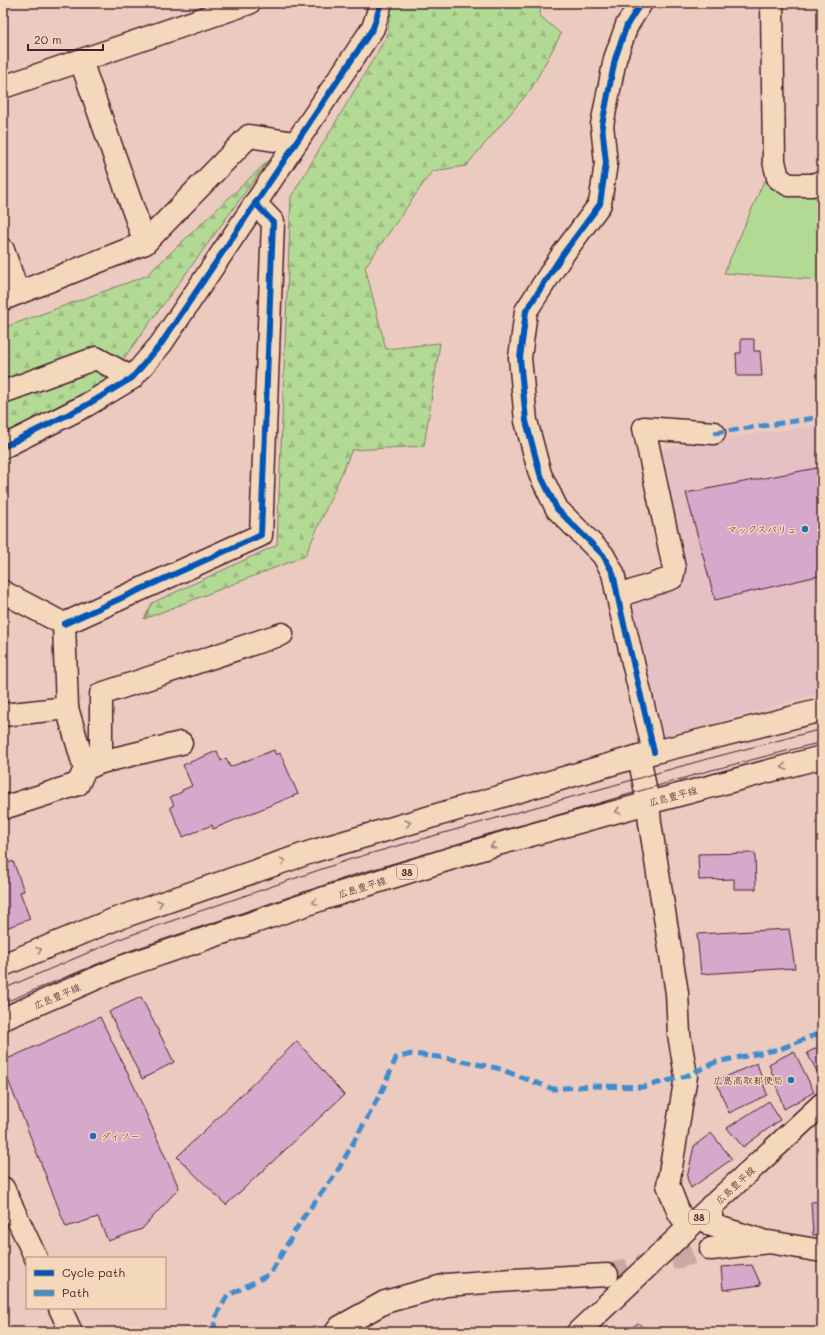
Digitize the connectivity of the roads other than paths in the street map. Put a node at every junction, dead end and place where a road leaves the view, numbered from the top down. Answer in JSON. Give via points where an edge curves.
{"nodes":[{"id":1,"x":249,"y":3,"type":"edge"},
{"id":2,"x":381,"y":3,"type":"edge"},
{"id":3,"x":641,"y":3,"type":"edge"},
{"id":4,"x":772,"y":3,"type":"edge"},
{"id":5,"x":81,"y":60,"type":"junction"},
{"id":6,"x":3,"y":87,"type":"edge"},
{"id":7,"x":295,"y":143,"type":"junction"},
{"id":8,"x":822,"y":182,"type":"edge"},
{"id":9,"x":255,"y":203,"type":"junction"},
{"id":10,"x":145,"y":244,"type":"junction"},
{"id":11,"x":3,"y":250,"type":"edge"},
{"id":12,"x":10,"y":296,"type":"edge"},
{"id":13,"x":132,"y":378,"type":"junction"},
{"id":14,"x":3,"y":392,"type":"edge"},
{"id":15,"x":714,"y":433,"type":"dead end"},
{"id":16,"x":3,"y":447,"type":"edge"},
{"id":17,"x":3,"y":592,"type":"edge"},
{"id":18,"x":618,"y":596,"type":"junction"},
{"id":19,"x":64,"y":624,"type":"junction"},
{"id":20,"x":282,"y":634,"type":"dead end"},
{"id":21,"x":67,"y":708,"type":"junction"},
{"id":22,"x":822,"y":710,"type":"edge"},
{"id":23,"x":3,"y":715,"type":"edge"},
{"id":24,"x":181,"y":743,"type":"dead end"},
{"id":25,"x":647,"y":754,"type":"junction"},
{"id":26,"x":822,"y":757,"type":"edge"},
{"id":27,"x":93,"y":766,"type":"junction"},
{"id":28,"x":648,"y":803,"type":"junction"},
{"id":29,"x":3,"y":808,"type":"edge"},
{"id":30,"x":3,"y":965,"type":"edge"},
{"id":31,"x":3,"y":1019,"type":"edge"},
{"id":32,"x":822,"y":1104,"type":"edge"},
{"id":33,"x":3,"y":1188,"type":"edge"},
{"id":34,"x":711,"y":1206,"type":"junction"},
{"id":35,"x":689,"y":1227,"type":"junction"},
{"id":36,"x":769,"y":1242,"type":"junction"},
{"id":37,"x":711,"y":1249,"type":"tunnel mouth"},
{"id":38,"x":822,"y":1251,"type":"edge"},
{"id":39,"x":36,"y":1257,"type":"edge"},
{"id":40,"x":608,"y":1275,"type":"tunnel mouth"},
{"id":41,"x":60,"y":1309,"type":"edge"},
{"id":42,"x":71,"y":1332,"type":"edge"},
{"id":43,"x":336,"y":1332,"type":"edge"},
{"id":44,"x":578,"y":1332,"type":"edge"}],
"edges":[{"from":1,"to":5,"type":"street"},
{"from":2,"to":7,"type":"street","via":[[373,28]]},
{"from":3,"to":18,"type":"street","via":[[627,25],[615,59],[602,125],[606,163],[600,204],[526,310],[520,358],[526,421],[540,474],[557,509],[603,555],[613,573]]},
{"from":4,"to":8,"type":"street","via":[[774,161],[778,178],[790,185],[812,185]]},
{"from":5,"to":6,"type":"street"},
{"from":5,"to":10,"type":"street"},
{"from":7,"to":9,"type":"street"},
{"from":7,"to":10,"type":"street","via":[[249,136]]},
{"from":9,"to":13,"type":"street","via":[[161,344]]},
{"from":9,"to":19,"type":"street","via":[[273,222],[261,535]]},
{"from":10,"to":12,"type":"street"},
{"from":11,"to":12,"type":"street"},
{"from":13,"to":14,"type":"street","via":[[96,358]]},
{"from":13,"to":16,"type":"street","via":[[85,406]]},
{"from":15,"to":18,"type":"street","via":[[644,428],[674,568],[672,578]]},
{"from":17,"to":19,"type":"street"},
{"from":18,"to":25,"type":"street"},
{"from":19,"to":21,"type":"street"},
{"from":20,"to":27,"type":"street","via":[[101,694]]},
{"from":21,"to":23,"type":"street"},
{"from":21,"to":27,"type":"street"},
{"from":22,"to":25,"type":"street"},
{"from":24,"to":27,"type":"street"},
{"from":25,"to":28,"type":"street"},
{"from":30,"to":25,"type":"street","one_way":true,"via":[[112,920],[314,851]]},
{"from":26,"to":28,"type":"street","name":"広島豊平線","number":"38","one_way":true},
{"from":27,"to":29,"type":"street","via":[[78,784]]},
{"from":28,"to":31,"type":"street","name":"広島豊平線","number":"38","one_way":true,"via":[[494,845],[318,901],[122,967]]},
{"from":28,"to":35,"type":"street","via":[[677,993],[679,1034],[686,1076],[668,1185],[679,1213]]},
{"from":32,"to":34,"type":"street","name":"広島豊平線","number":"38"},
{"from":33,"to":39,"type":"street"},
{"from":34,"to":35,"type":"street","name":"広島豊平線","number":"38"},
{"from":34,"to":36,"type":"street","via":[[711,1225]]},
{"from":35,"to":44,"type":"street","name":"広島豊平線","number":"38"},
{"from":36,"to":37,"type":"street"},
{"from":36,"to":38,"type":"street"},
{"from":40,"to":43,"type":"street","via":[[446,1285],[385,1302],[340,1327]]},
{"from":41,"to":42,"type":"street"}]}
